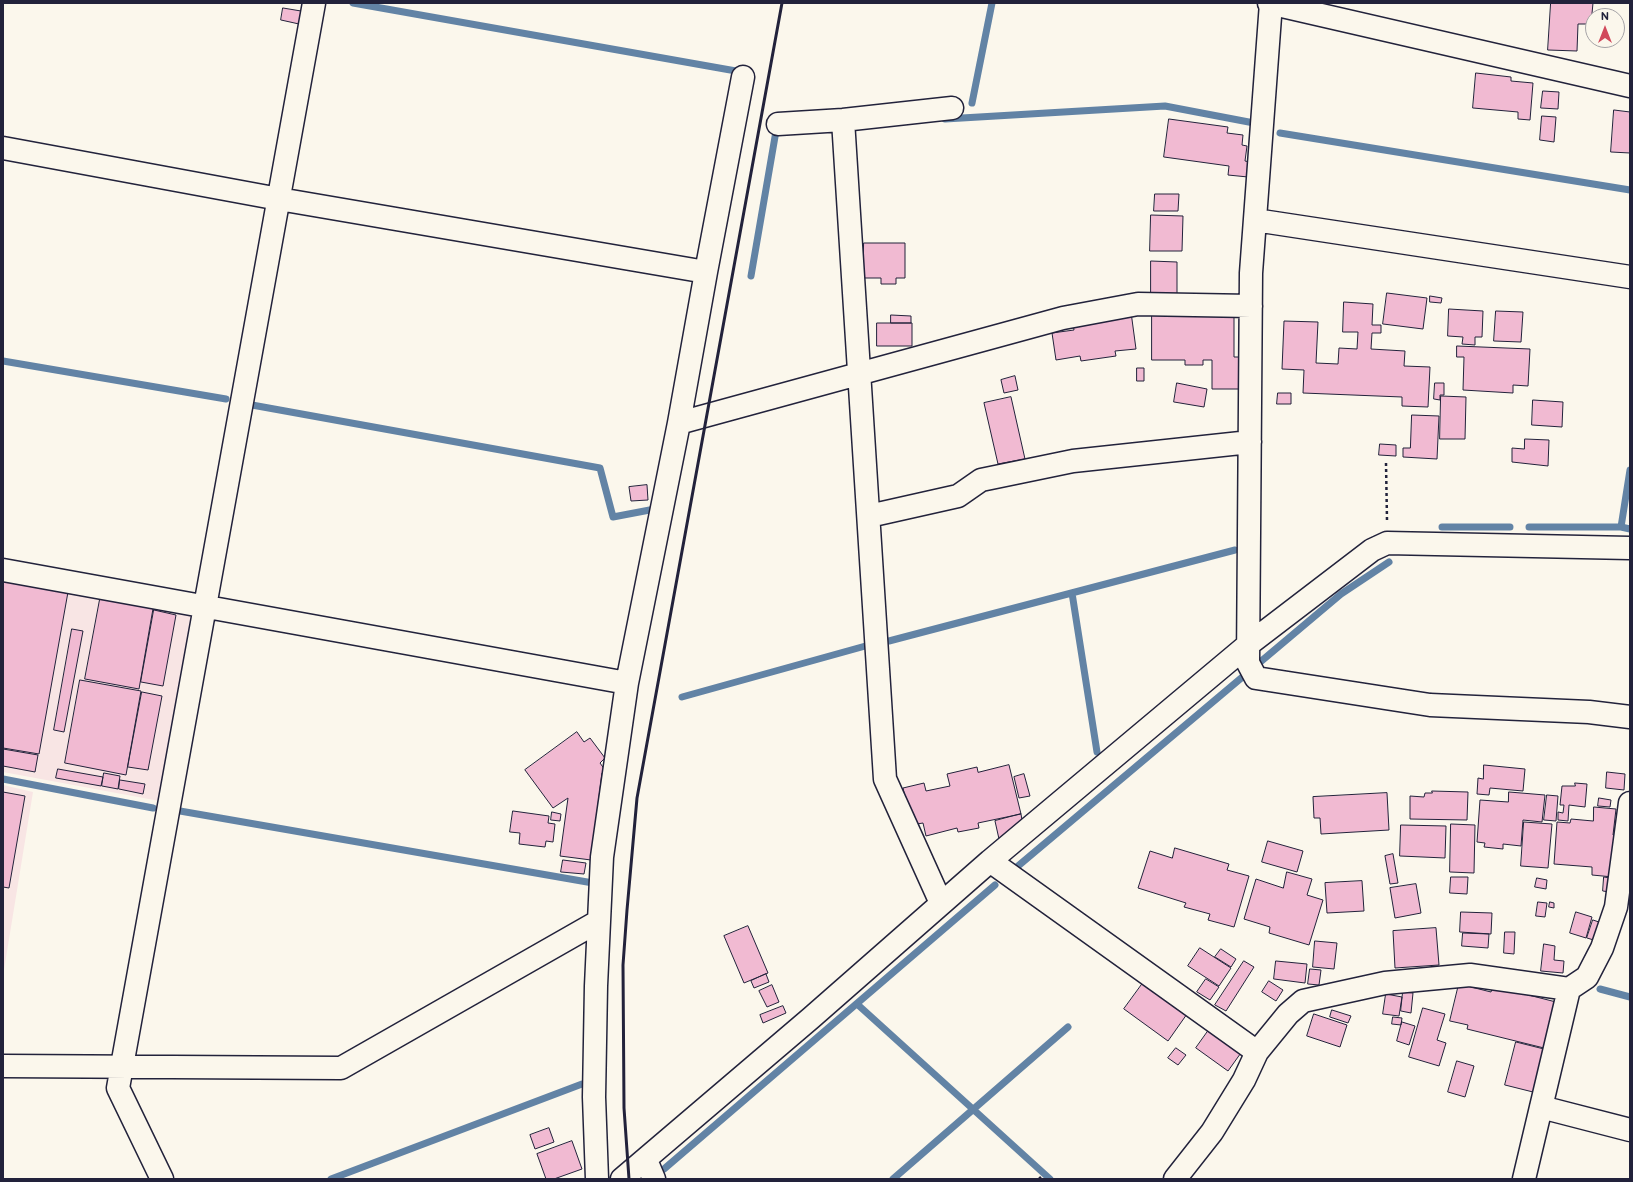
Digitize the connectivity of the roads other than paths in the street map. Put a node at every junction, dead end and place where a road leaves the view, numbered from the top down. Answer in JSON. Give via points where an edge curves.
{"nodes":[{"id":1,"x":314,"y":3,"type":"edge"},
{"id":2,"x":1270,"y":3,"type":"edge"},
{"id":3,"x":743,"y":77,"type":"dead end"},
{"id":4,"x":1630,"y":86,"type":"edge"},
{"id":5,"x":952,"y":108,"type":"dead end"},
{"id":6,"x":843,"y":120,"type":"junction"},
{"id":7,"x":778,"y":124,"type":"dead end"},
{"id":8,"x":3,"y":148,"type":"edge"},
{"id":9,"x":279,"y":199,"type":"junction"},
{"id":10,"x":1255,"y":220,"type":"junction"},
{"id":11,"x":706,"y":272,"type":"junction"},
{"id":12,"x":1630,"y":277,"type":"edge"},
{"id":13,"x":1251,"y":306,"type":"junction"},
{"id":14,"x":859,"y":373,"type":"junction"},
{"id":15,"x":679,"y":423,"type":"junction"},
{"id":16,"x":1250,"y":442,"type":"junction"},
{"id":17,"x":868,"y":516,"type":"junction"},
{"id":18,"x":1630,"y":548,"type":"edge"},
{"id":19,"x":3,"y":570,"type":"edge"},
{"id":20,"x":204,"y":606,"type":"junction"},
{"id":21,"x":1251,"y":662,"type":"junction"},
{"id":22,"x":627,"y":683,"type":"junction"},
{"id":23,"x":1630,"y":717,"type":"edge"},
{"id":24,"x":1630,"y":803,"type":"edge"},
{"id":25,"x":990,"y":861,"type":"junction"},
{"id":26,"x":941,"y":903,"type":"junction"},
{"id":27,"x":599,"y":921,"type":"junction"},
{"id":28,"x":1569,"y":989,"type":"junction"},
{"id":29,"x":1257,"y":1052,"type":"junction"},
{"id":30,"x":3,"y":1066,"type":"edge"},
{"id":31,"x":122,"y":1067,"type":"junction"},
{"id":32,"x":1541,"y":1107,"type":"junction"},
{"id":33,"x":1630,"y":1130,"type":"edge"},
{"id":34,"x":650,"y":1169,"type":"edge"},
{"id":35,"x":162,"y":1179,"type":"edge"},
{"id":36,"x":597,"y":1179,"type":"edge"},
{"id":37,"x":622,"y":1179,"type":"edge"},
{"id":38,"x":1175,"y":1179,"type":"edge"},
{"id":39,"x":1524,"y":1179,"type":"edge"}],
"edges":[{"from":1,"to":9,"type":"street"},
{"from":2,"to":4,"type":"street"},
{"from":2,"to":10,"type":"street"},
{"from":3,"to":11,"type":"street"},
{"from":5,"to":6,"type":"street"},
{"from":6,"to":7,"type":"street"},
{"from":6,"to":14,"type":"street"},
{"from":8,"to":9,"type":"street"},
{"from":9,"to":11,"type":"street"},
{"from":9,"to":20,"type":"street"},
{"from":10,"to":12,"type":"street"},
{"from":10,"to":13,"type":"street"},
{"from":11,"to":15,"type":"street"},
{"from":13,"to":14,"type":"street","via":[[1138,304],[1063,318]]},
{"from":13,"to":16,"type":"street"},
{"from":14,"to":15,"type":"street"},
{"from":14,"to":17,"type":"street"},
{"from":15,"to":22,"type":"street"},
{"from":16,"to":17,"type":"street","via":[[1073,461],[981,480],[958,496]]},
{"from":16,"to":21,"type":"street"},
{"from":17,"to":26,"type":"street","via":[[885,779]]},
{"from":18,"to":21,"type":"street","via":[[1387,543],[1372,550]]},
{"from":19,"to":20,"type":"street"},
{"from":20,"to":22,"type":"street"},
{"from":20,"to":31,"type":"street"},
{"from":21,"to":23,"type":"street","via":[[1430,705],[1589,712]]},
{"from":21,"to":25,"type":"street"},
{"from":22,"to":27,"type":"street","via":[[602,857]]},
{"from":24,"to":28,"type":"street","via":[[1616,906],[1602,948],[1587,977]]},
{"from":25,"to":26,"type":"street"},
{"from":25,"to":29,"type":"street"},
{"from":26,"to":34,"type":"street","via":[[811,1018]]},
{"from":27,"to":31,"type":"street","via":[[340,1068]]},
{"from":27,"to":36,"type":"street","via":[[594,1097]]},
{"from":28,"to":29,"type":"street","via":[[1470,975],[1385,983],[1303,1001],[1288,1014]]},
{"from":28,"to":32,"type":"street"},
{"from":29,"to":38,"type":"street","via":[[1244,1080],[1212,1132]]},
{"from":30,"to":31,"type":"street"},
{"from":31,"to":35,"type":"street","via":[[118,1088]]},
{"from":32,"to":33,"type":"street"},
{"from":32,"to":39,"type":"street"},
{"from":34,"to":37,"type":"street"}]}
